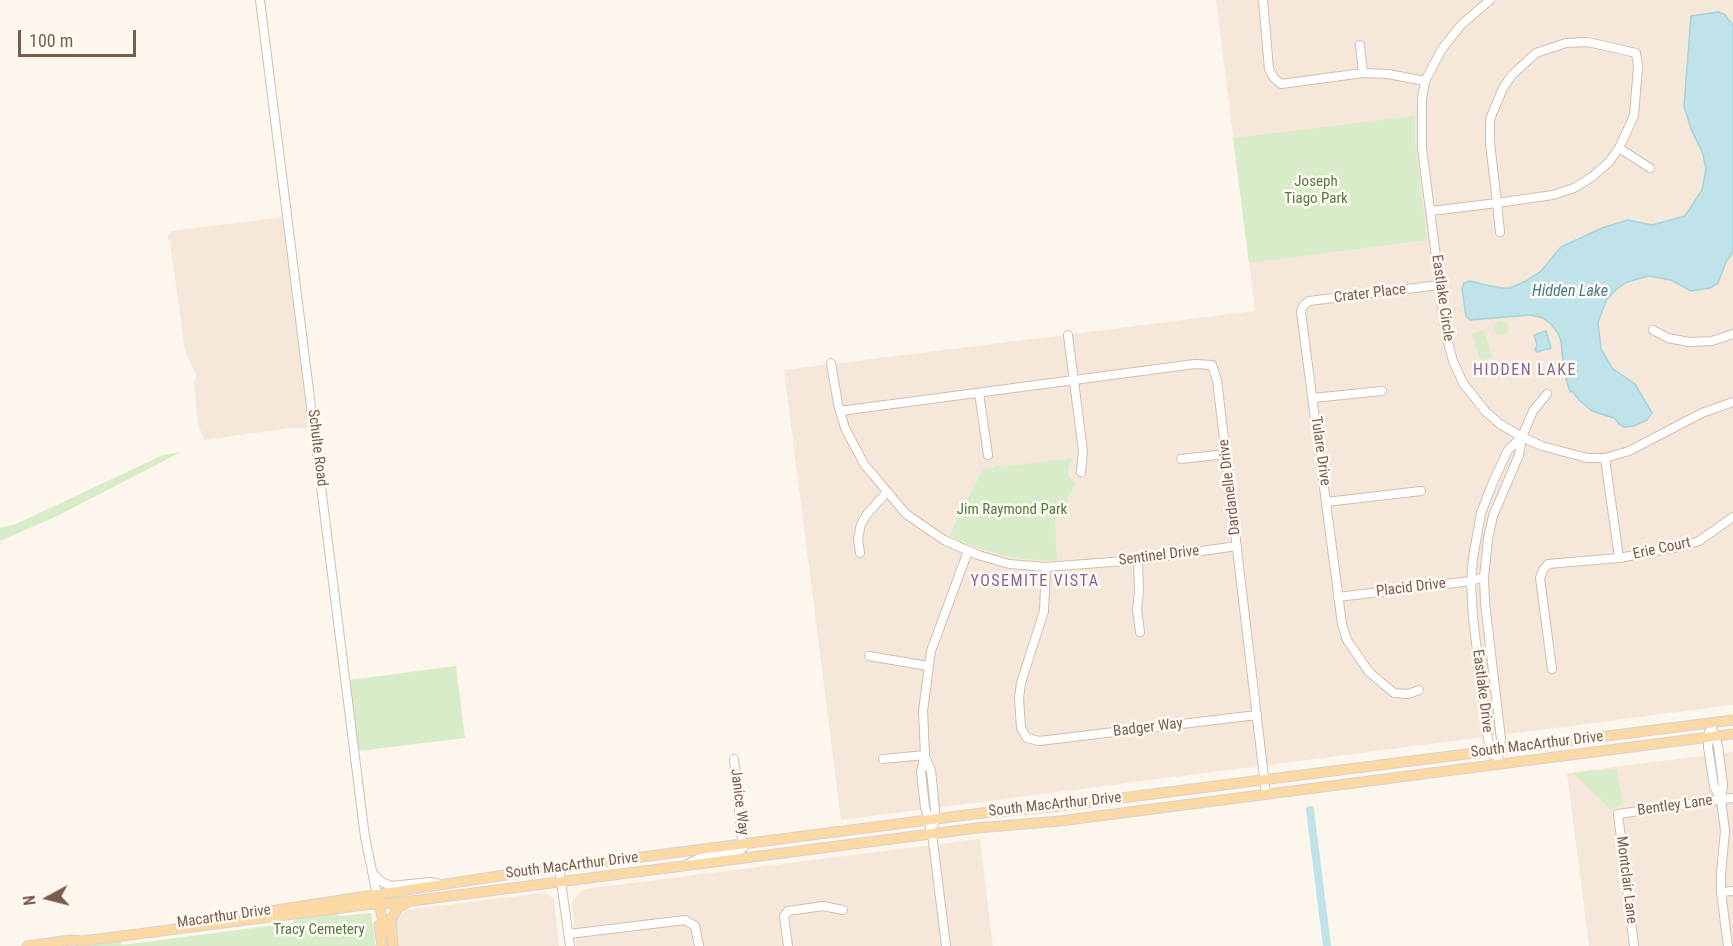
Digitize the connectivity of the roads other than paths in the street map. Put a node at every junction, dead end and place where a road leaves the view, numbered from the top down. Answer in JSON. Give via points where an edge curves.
{"nodes":[{"id":1,"x":260,"y":0,"type":"edge"},
{"id":2,"x":1263,"y":0,"type":"edge"},
{"id":3,"x":1490,"y":0,"type":"edge"},
{"id":4,"x":1360,"y":45,"type":"dead end"},
{"id":5,"x":1363,"y":73,"type":"junction"},
{"id":6,"x":1425,"y":81,"type":"junction"},
{"id":7,"x":1619,"y":148,"type":"junction"},
{"id":8,"x":1650,"y":168,"type":"dead end"},
{"id":9,"x":1497,"y":203,"type":"junction"},
{"id":10,"x":1431,"y":211,"type":"junction"},
{"id":11,"x":1500,"y":232,"type":"dead end"},
{"id":12,"x":1439,"y":285,"type":"junction"},
{"id":13,"x":1303,"y":306,"type":"joint"},
{"id":14,"x":1653,"y":330,"type":"dead end"},
{"id":15,"x":1733,"y":334,"type":"edge"},
{"id":16,"x":1068,"y":335,"type":"dead end"},
{"id":17,"x":831,"y":363,"type":"dead end"},
{"id":18,"x":1073,"y":380,"type":"junction"},
{"id":19,"x":1382,"y":391,"type":"dead end"},
{"id":20,"x":979,"y":393,"type":"junction"},
{"id":21,"x":1547,"y":394,"type":"dead end"},
{"id":22,"x":1313,"y":398,"type":"junction"},
{"id":23,"x":1733,"y":402,"type":"edge"},
{"id":24,"x":840,"y":411,"type":"junction"},
{"id":25,"x":1522,"y":437,"type":"junction"},
{"id":26,"x":1226,"y":454,"type":"junction"},
{"id":27,"x":988,"y":455,"type":"dead end"},
{"id":28,"x":1605,"y":458,"type":"junction"},
{"id":29,"x":1181,"y":459,"type":"dead end"},
{"id":30,"x":1082,"y":472,"type":"dead end"},
{"id":31,"x":1421,"y":491,"type":"dead end"},
{"id":32,"x":887,"y":492,"type":"junction"},
{"id":33,"x":1326,"y":502,"type":"junction"},
{"id":34,"x":1733,"y":517,"type":"edge"},
{"id":35,"x":1237,"y":546,"type":"junction"},
{"id":36,"x":968,"y":550,"type":"junction"},
{"id":37,"x":860,"y":553,"type":"dead end"},
{"id":38,"x":1619,"y":558,"type":"junction"},
{"id":39,"x":1138,"y":560,"type":"junction"},
{"id":40,"x":1046,"y":567,"type":"junction"},
{"id":41,"x":1484,"y":577,"type":"junction"},
{"id":42,"x":1471,"y":581,"type":"junction"},
{"id":43,"x":1338,"y":597,"type":"junction"},
{"id":44,"x":1140,"y":632,"type":"dead end"},
{"id":45,"x":870,"y":656,"type":"dead end"},
{"id":46,"x":928,"y":666,"type":"junction"},
{"id":47,"x":1552,"y":669,"type":"dead end"},
{"id":48,"x":1419,"y":690,"type":"dead end"},
{"id":49,"x":1257,"y":715,"type":"junction"},
{"id":50,"x":1733,"y":720,"type":"edge"},
{"id":51,"x":1710,"y":723,"type":"junction"},
{"id":52,"x":1733,"y":734,"type":"edge"},
{"id":53,"x":1712,"y":737,"type":"junction"},
{"id":54,"x":1496,"y":750,"type":"junction"},
{"id":55,"x":925,"y":755,"type":"junction"},
{"id":56,"x":734,"y":759,"type":"dead end"},
{"id":57,"x":883,"y":759,"type":"dead end"},
{"id":58,"x":1497,"y":764,"type":"junction"},
{"id":59,"x":1264,"y":780,"type":"junction"},
{"id":60,"x":1266,"y":794,"type":"junction"},
{"id":61,"x":1733,"y":798,"type":"edge"},
{"id":62,"x":1721,"y":800,"type":"junction"},
{"id":63,"x":1618,"y":814,"type":"joint"},
{"id":64,"x":931,"y":820,"type":"junction"},
{"id":65,"x":932,"y":834,"type":"junction"},
{"id":66,"x":744,"y":844,"type":"junction"},
{"id":67,"x":683,"y":866,"type":"junction"},
{"id":68,"x":559,"y":867,"type":"junction"},
{"id":69,"x":370,"y":868,"type":"junction"},
{"id":70,"x":561,"y":882,"type":"junction"},
{"id":71,"x":446,"y":885,"type":"junction"},
{"id":72,"x":1733,"y":891,"type":"edge"},
{"id":73,"x":1721,"y":892,"type":"junction"},
{"id":74,"x":378,"y":901,"type":"junction"},
{"id":75,"x":413,"y":901,"type":"junction"},
{"id":76,"x":843,"y":910,"type":"dead end"},
{"id":77,"x":569,"y":934,"type":"junction"},
{"id":78,"x":72,"y":944,"type":"edge"},
{"id":79,"x":27,"y":946,"type":"edge"},
{"id":80,"x":382,"y":946,"type":"edge"},
{"id":81,"x":388,"y":946,"type":"edge"},
{"id":82,"x":393,"y":946,"type":"edge"},
{"id":83,"x":570,"y":946,"type":"edge"},
{"id":84,"x":699,"y":946,"type":"edge"},
{"id":85,"x":788,"y":946,"type":"edge"},
{"id":86,"x":946,"y":946,"type":"edge"},
{"id":87,"x":1634,"y":946,"type":"edge"},
{"id":88,"x":1728,"y":946,"type":"edge"}],
"edges":[{"from":1,"to":69,"type":"street","name":"Schulte Road"},
{"from":2,"to":5,"type":"street","via":[[1269,69],[1281,84]]},
{"from":3,"to":6,"type":"street","name":"Eastlake Circle","via":[[1461,25],[1442,49]]},
{"from":4,"to":5,"type":"street"},
{"from":5,"to":6,"type":"street"},
{"from":6,"to":10,"type":"street","name":"Eastlake Circle","via":[[1421,130]]},
{"from":7,"to":8,"type":"street"},
{"from":7,"to":9,"type":"street","via":[[1609,162],[1574,188]]},
{"from":7,"to":9,"type":"street","via":[[1636,106],[1635,53],[1588,42],[1566,43],[1536,53],[1512,75],[1490,119]]},
{"from":9,"to":10,"type":"street"},
{"from":9,"to":11,"type":"street"},
{"from":10,"to":12,"type":"street","name":"Eastlake Circle"},
{"from":12,"to":13,"type":"street","name":"Crater Place","via":[[1309,301]]},
{"from":12,"to":25,"type":"street","name":"Eastlake Circle","via":[[1446,335],[1463,383],[1486,412]]},
{"from":13,"to":22,"type":"street","name":"Tulare Drive"},
{"from":14,"to":15,"type":"street","via":[[1689,342],[1712,341]]},
{"from":16,"to":18,"type":"street"},
{"from":17,"to":24,"type":"street","name":"Sentinel Drive"},
{"from":18,"to":20,"type":"street"},
{"from":18,"to":26,"type":"street","name":"Dardanelle Drive","via":[[1212,365]]},
{"from":18,"to":30,"type":"street","via":[[1083,451]]},
{"from":19,"to":22,"type":"street"},
{"from":20,"to":24,"type":"street"},
{"from":20,"to":27,"type":"street"},
{"from":21,"to":25,"type":"street","name":"Eastlake Drive","via":[[1533,411]]},
{"from":22,"to":33,"type":"street","name":"Tulare Drive"},
{"from":23,"to":28,"type":"street","name":"Eastlake Circle","via":[[1702,413],[1629,451]]},
{"from":24,"to":32,"type":"street","name":"Sentinel Drive","via":[[864,464]]},
{"from":25,"to":28,"type":"street","name":"Eastlake Circle","via":[[1542,447],[1587,459]]},
{"from":25,"to":41,"type":"street","name":"Eastlake Drive","via":[[1519,454],[1493,516]]},
{"from":25,"to":42,"type":"street","name":"Eastlake Drive","via":[[1508,450],[1482,513]]},
{"from":26,"to":29,"type":"street"},
{"from":26,"to":35,"type":"street","name":"Dardanelle Drive"},
{"from":28,"to":38,"type":"street"},
{"from":31,"to":33,"type":"street"},
{"from":32,"to":36,"type":"street","name":"Sentinel Drive","via":[[906,514],[944,540]]},
{"from":32,"to":37,"type":"street","via":[[861,524]]},
{"from":33,"to":43,"type":"street","name":"Tulare Drive"},
{"from":34,"to":38,"type":"street","name":"Erie Court","via":[[1699,541]]},
{"from":35,"to":39,"type":"street","name":"Sentinel Drive"},
{"from":35,"to":49,"type":"street","name":"Dardanelle Drive"},
{"from":36,"to":40,"type":"street","name":"Sentinel Drive","via":[[1009,564]]},
{"from":36,"to":46,"type":"street"},
{"from":38,"to":47,"type":"street","name":"Erie Court","via":[[1552,563],[1543,570],[1540,578]]},
{"from":39,"to":40,"type":"street","name":"Sentinel Drive"},
{"from":39,"to":44,"type":"street"},
{"from":40,"to":49,"type":"street","name":"Badger Way","via":[[1044,611],[1019,698],[1023,734],[1031,741]]},
{"from":41,"to":42,"type":"street","name":"Placid Drive"},
{"from":41,"to":54,"type":"street","name":"Eastlake Drive","via":[[1501,739]]},
{"from":42,"to":43,"type":"street","name":"Placid Drive"},
{"from":42,"to":54,"type":"street","name":"Eastlake Drive","via":[[1488,740]]},
{"from":43,"to":48,"type":"street","name":"Tulare Drive","via":[[1347,640],[1369,672],[1394,693]]},
{"from":45,"to":46,"type":"street"},
{"from":46,"to":55,"type":"street","via":[[923,711]]},
{"from":49,"to":59,"type":"street","name":"Dardanelle Drive"},
{"from":50,"to":51,"type":"main road","name":"South MacArthur Drive"},
{"from":51,"to":53,"type":"street"},
{"from":51,"to":54,"type":"main road","name":"South MacArthur Drive"},
{"from":52,"to":53,"type":"main road","name":"South MacArthur Drive"},
{"from":53,"to":58,"type":"main road","name":"South MacArthur Drive"},
{"from":53,"to":62,"type":"street","via":[[1714,786]]},
{"from":54,"to":58,"type":"street","name":"Eastlake Drive"},
{"from":54,"to":59,"type":"main road","name":"South MacArthur Drive"},
{"from":55,"to":57,"type":"street"},
{"from":55,"to":64,"type":"street","via":[[935,809]]},
{"from":56,"to":66,"type":"street","name":"Janice Way"},
{"from":58,"to":60,"type":"main road","name":"South MacArthur Drive"},
{"from":59,"to":60,"type":"street","name":"Dardanelle Drive"},
{"from":59,"to":64,"type":"main road","name":"South MacArthur Drive"},
{"from":60,"to":65,"type":"main road","name":"South MacArthur Drive"},
{"from":61,"to":62,"type":"street","name":"Bentley Lane"},
{"from":62,"to":63,"type":"street","name":"Bentley Lane"},
{"from":62,"to":73,"type":"street","via":[[1725,831]]},
{"from":63,"to":87,"type":"street","name":"Montclair Lane"},
{"from":64,"to":65,"type":"street"},
{"from":64,"to":66,"type":"main road","name":"South MacArthur Drive"},
{"from":65,"to":67,"type":"main road","name":"South MacArthur Drive"},
{"from":65,"to":86,"type":"street"},
{"from":66,"to":67,"type":"street","via":[[738,852],[702,857]]},
{"from":66,"to":68,"type":"main road","name":"South MacArthur Drive"},
{"from":67,"to":70,"type":"main road","name":"South MacArthur Drive"},
{"from":68,"to":70,"type":"street"},
{"from":68,"to":71,"type":"main road","name":"South MacArthur Drive"},
{"from":69,"to":71,"type":"street","via":[[380,881],[392,886],[430,882]]},
{"from":69,"to":74,"type":"street","name":"Schulte Road"},
{"from":70,"to":75,"type":"main road","name":"South MacArthur Drive"},
{"from":70,"to":77,"type":"street"},
{"from":71,"to":74,"type":"main road","name":"South MacArthur Drive"},
{"from":72,"to":73,"type":"street"},
{"from":73,"to":88,"type":"street"},
{"from":74,"to":75,"type":"main road","name":"South MacArthur Drive"},
{"from":74,"to":78,"type":"main road","name":"Macarthur Drive","via":[[83,937]]},
{"from":74,"to":80,"type":"main road","name":"Schulte Road"},
{"from":74,"to":81,"type":"main road","name":"Schulte Road"},
{"from":75,"to":82,"type":"main road","via":[[398,908],[392,916]]},
{"from":76,"to":85,"type":"street","via":[[823,906],[788,911],[784,916]]},
{"from":77,"to":83,"type":"street"},
{"from":77,"to":84,"type":"street","via":[[685,920],[696,930]]},
{"from":78,"to":79,"type":"main road","name":"Macarthur Drive"}]}
